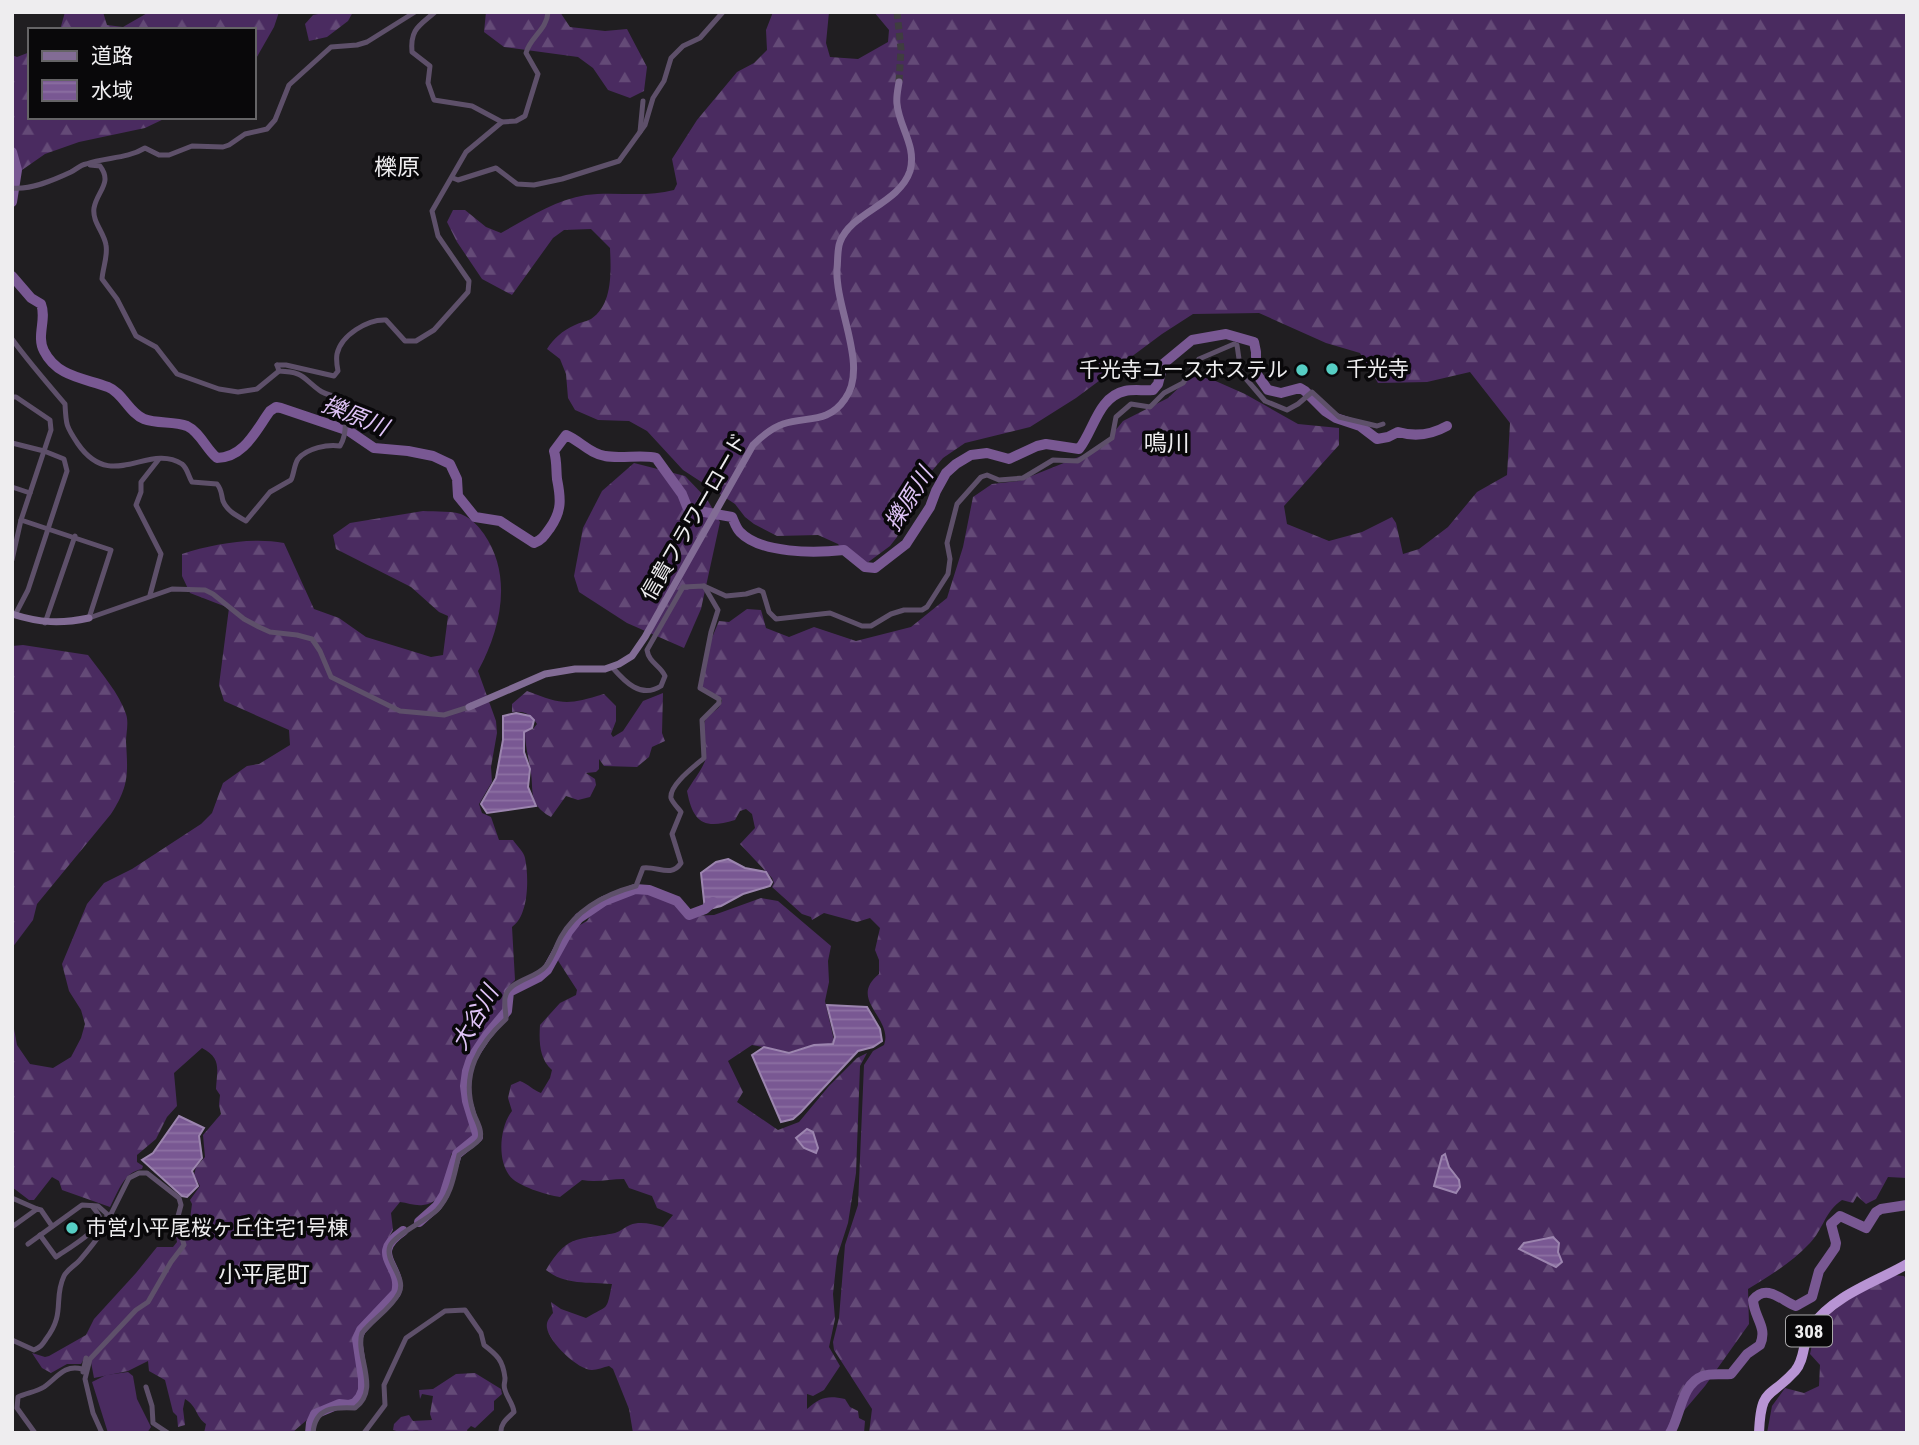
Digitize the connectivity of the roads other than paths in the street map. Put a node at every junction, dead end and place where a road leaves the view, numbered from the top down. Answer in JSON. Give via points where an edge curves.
{"nodes":[{"id":1,"x":415,"y":12,"type":"edge"},
{"id":2,"x":435,"y":12,"type":"edge"},
{"id":3,"x":548,"y":12,"type":"edge"},
{"id":4,"x":723,"y":12,"type":"edge"},
{"id":5,"x":899,"y":82,"type":"tunnel mouth"},
{"id":6,"x":643,"y":101,"type":"dead end"},
{"id":7,"x":502,"y":122,"type":"junction"},
{"id":8,"x":639,"y":135,"type":"junction"},
{"id":9,"x":74,"y":171,"type":"junction"},
{"id":10,"x":453,"y":178,"type":"junction"},
{"id":11,"x":15,"y":188,"type":"edge"},
{"id":12,"x":12,"y":339,"type":"edge"},
{"id":13,"x":279,"y":371,"type":"junction"},
{"id":14,"x":12,"y":397,"type":"edge"},
{"id":15,"x":1383,"y":424,"type":"dead end"},
{"id":16,"x":12,"y":443,"type":"edge"},
{"id":17,"x":44,"y":451,"type":"junction"},
{"id":18,"x":159,"y":459,"type":"junction"},
{"id":19,"x":12,"y":487,"type":"edge"},
{"id":20,"x":30,"y":493,"type":"junction"},
{"id":21,"x":21,"y":520,"type":"junction"},
{"id":22,"x":47,"y":528,"type":"junction"},
{"id":23,"x":75,"y":536,"type":"junction"},
{"id":24,"x":12,"y":561,"type":"edge"},
{"id":25,"x":704,"y":586,"type":"junction"},
{"id":26,"x":150,"y":595,"type":"junction"},
{"id":27,"x":13,"y":616,"type":"edge"},
{"id":28,"x":89,"y":618,"type":"junction"},
{"id":29,"x":46,"y":623,"type":"junction"},
{"id":30,"x":612,"y":667,"type":"junction"},
{"id":31,"x":469,"y":707,"type":"joint"},
{"id":32,"x":12,"y":1198,"type":"edge"},
{"id":33,"x":20,"y":1202,"type":"junction"},
{"id":34,"x":91,"y":1205,"type":"junction"},
{"id":35,"x":12,"y":1208,"type":"edge"},
{"id":36,"x":37,"y":1209,"type":"junction"},
{"id":37,"x":106,"y":1224,"type":"junction"},
{"id":38,"x":52,"y":1226,"type":"junction"},
{"id":39,"x":12,"y":1227,"type":"edge"},
{"id":40,"x":40,"y":1235,"type":"junction"},
{"id":41,"x":28,"y":1244,"type":"dead end"},
{"id":42,"x":1907,"y":1264,"type":"edge"},
{"id":43,"x":12,"y":1340,"type":"edge"},
{"id":44,"x":86,"y":1358,"type":"dead end"},
{"id":45,"x":82,"y":1369,"type":"junction"},
{"id":46,"x":85,"y":1379,"type":"junction"},
{"id":47,"x":146,"y":1387,"type":"dead end"},
{"id":48,"x":15,"y":1410,"type":"edge"},
{"id":49,"x":35,"y":1433,"type":"edge"},
{"id":50,"x":102,"y":1433,"type":"edge"},
{"id":51,"x":168,"y":1433,"type":"edge"},
{"id":52,"x":313,"y":1433,"type":"edge"},
{"id":53,"x":364,"y":1433,"type":"edge"},
{"id":54,"x":501,"y":1433,"type":"edge"},
{"id":55,"x":1759,"y":1433,"type":"edge"}],
"edges":[{"from":1,"to":9,"type":"street","via":[[367,42],[331,47],[289,85],[267,129],[245,134],[229,145],[192,146],[169,155],[145,148],[134,155],[81,165]]},
{"from":2,"to":7,"type":"street","via":[[411,38],[412,52],[430,66],[428,83],[434,100],[472,106]]},
{"from":3,"to":7,"type":"street","via":[[526,53],[538,74],[527,113],[521,119]]},
{"from":4,"to":8,"type":"street","via":[[700,38],[682,46],[671,58]]},
{"from":5,"to":30,"type":"street","name":"信貴フラワーロード","via":[[897,104],[913,153],[909,171],[902,186],[847,230],[839,243],[837,279],[856,368],[852,388],[840,405],[821,418],[783,424],[753,445],[636,651]]},
{"from":6,"to":8,"type":"street"},
{"from":7,"to":10,"type":"street","via":[[466,152]]},
{"from":8,"to":10,"type":"street","via":[[619,160],[562,179],[517,184],[492,167]]},
{"from":9,"to":11,"type":"street"},
{"from":9,"to":13,"type":"street","via":[[94,165],[105,173],[94,212],[107,248],[102,279],[136,336],[156,347],[177,374],[219,388],[250,391]]},
{"from":10,"to":13,"type":"street","via":[[432,211],[438,236],[469,284],[468,292],[448,316],[412,343],[386,320],[365,325],[339,348],[334,376],[276,365]]},
{"from":12,"to":18,"type":"street","via":[[65,404],[66,426],[86,454],[117,467]]},
{"from":13,"to":18,"type":"street","via":[[293,371],[322,392],[341,398],[344,439],[340,446],[328,444],[301,456],[291,480],[270,492],[246,522],[229,508],[217,484],[192,482],[183,465]]},
{"from":14,"to":17,"type":"street","via":[[50,420]]},
{"from":15,"to":25,"type":"street","via":[[1339,416],[1312,393],[1287,410],[1268,404],[1241,373],[1234,344],[1199,359],[1183,383],[1150,407],[1131,404],[1116,417],[1112,438],[1081,460],[1053,460],[1023,478],[999,481],[981,477],[957,504],[947,543],[948,574],[922,610],[891,614],[871,626],[830,613],[776,620],[759,590],[726,596]]},
{"from":16,"to":17,"type":"street"},
{"from":17,"to":20,"type":"street"},
{"from":17,"to":22,"type":"street","via":[[64,459],[67,471]]},
{"from":18,"to":26,"type":"street","via":[[141,482],[136,505],[161,554]]},
{"from":19,"to":20,"type":"street"},
{"from":20,"to":21,"type":"street"},
{"from":21,"to":22,"type":"street"},
{"from":21,"to":24,"type":"street"},
{"from":22,"to":23,"type":"street"},
{"from":22,"to":27,"type":"street","via":[[28,590]]},
{"from":23,"to":28,"type":"street","via":[[111,550]]},
{"from":23,"to":29,"type":"street"},
{"from":25,"to":30,"type":"street","via":[[683,587],[647,650],[665,676],[661,686],[641,691]]},
{"from":25,"to":52,"type":"street","via":[[718,610],[700,688],[719,703],[702,720],[704,758],[674,786],[671,795],[681,812],[672,839],[681,863],[669,872],[643,868],[636,886],[606,897],[573,919],[545,968],[509,988],[506,1019],[477,1054],[467,1086],[479,1141],[459,1155],[453,1184],[439,1208],[391,1244],[389,1251],[401,1285],[391,1303],[362,1333],[367,1377],[363,1400],[355,1408],[323,1413],[314,1422]]},
{"from":26,"to":28,"type":"street"},
{"from":26,"to":31,"type":"street","via":[[183,588],[205,590],[259,627],[307,637],[316,644],[331,677],[400,711],[444,715]]},
{"from":27,"to":29,"type":"street"},
{"from":28,"to":29,"type":"street"},
{"from":30,"to":31,"type":"street","via":[[553,672]]},
{"from":32,"to":33,"type":"street"},
{"from":33,"to":35,"type":"street"},
{"from":33,"to":36,"type":"street"},
{"from":34,"to":37,"type":"street","via":[[107,1214]]},
{"from":34,"to":38,"type":"street","via":[[82,1205]]},
{"from":34,"to":40,"type":"street","via":[[100,1220],[56,1257]]},
{"from":36,"to":38,"type":"street"},
{"from":36,"to":39,"type":"street"},
{"from":37,"to":43,"type":"street","via":[[64,1276],[58,1318],[40,1348],[34,1350]]},
{"from":37,"to":46,"type":"street","via":[[129,1178],[147,1173],[178,1198],[177,1220],[184,1245],[148,1302],[95,1352]]},
{"from":38,"to":40,"type":"street"},
{"from":40,"to":41,"type":"street"},
{"from":42,"to":55,"type":"highway","number":"308","via":[[1867,1284],[1813,1325],[1800,1363],[1764,1399]]},
{"from":44,"to":45,"type":"street"},
{"from":45,"to":46,"type":"street"},
{"from":45,"to":48,"type":"street","via":[[68,1368],[46,1385],[18,1397]]},
{"from":46,"to":50,"type":"street"},
{"from":47,"to":51,"type":"street","via":[[153,1423]]},
{"from":48,"to":49,"type":"street"},
{"from":53,"to":54,"type":"street","via":[[386,1405],[384,1385],[406,1338],[445,1311],[465,1310],[484,1345],[498,1356],[505,1376],[505,1392],[514,1412]]}]}
